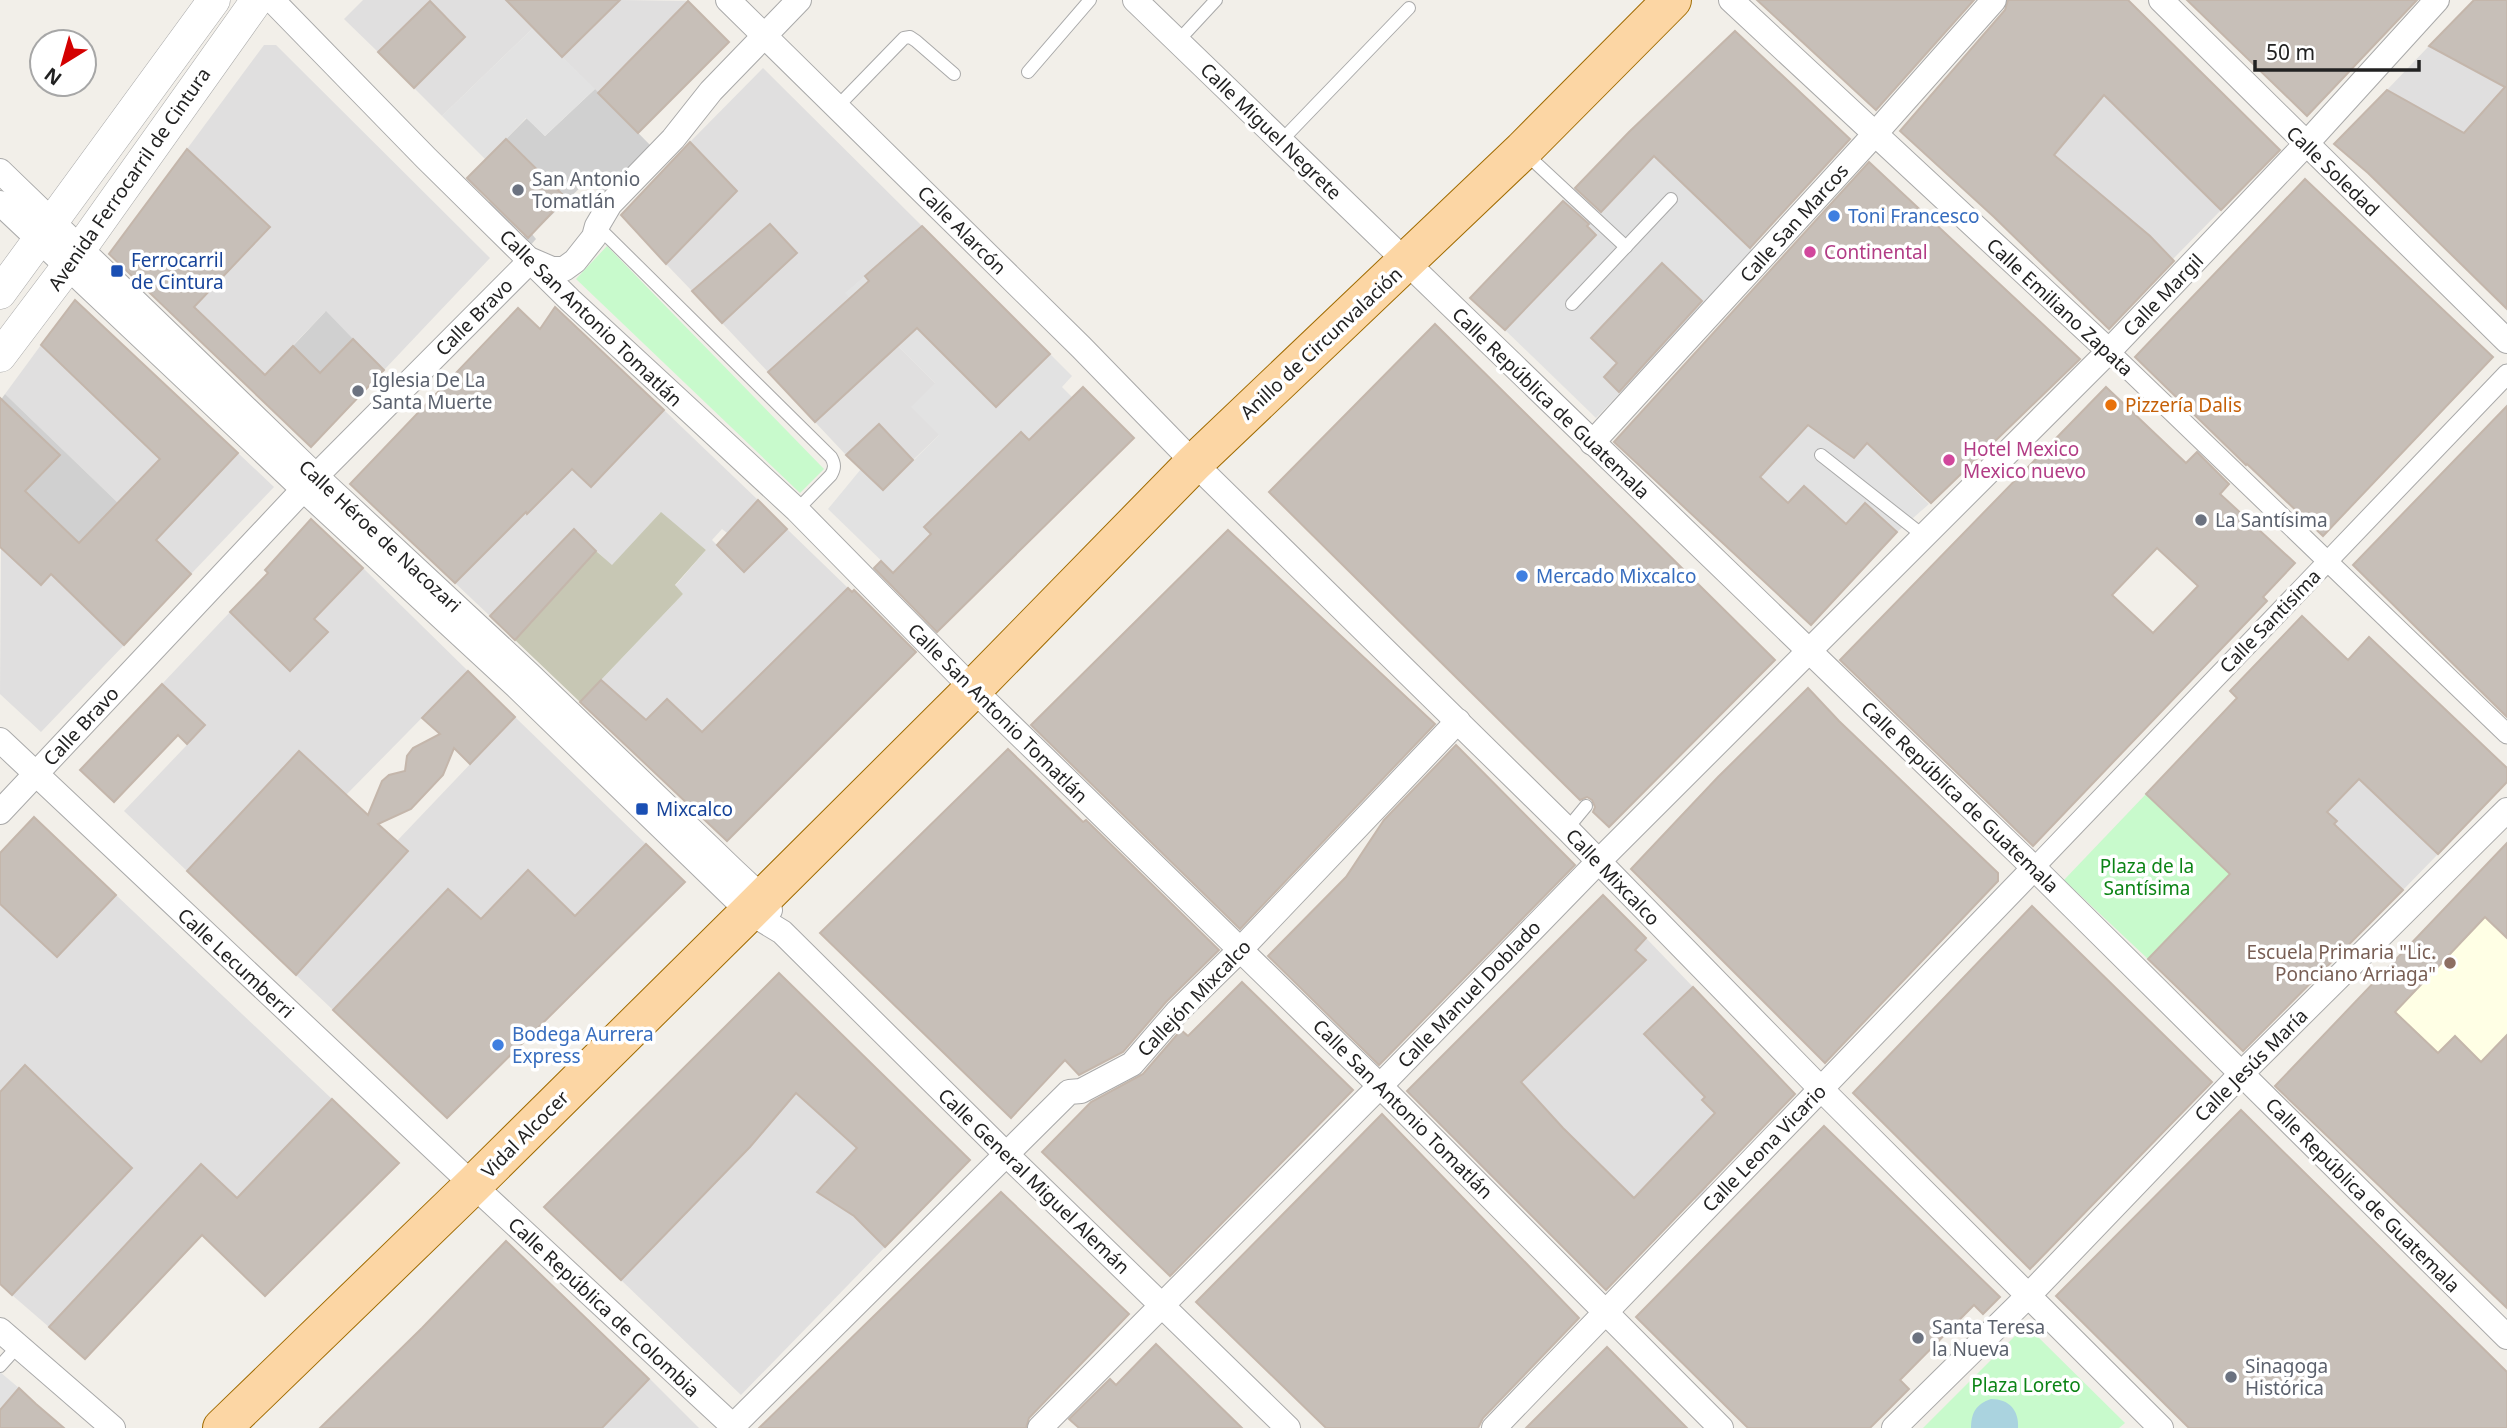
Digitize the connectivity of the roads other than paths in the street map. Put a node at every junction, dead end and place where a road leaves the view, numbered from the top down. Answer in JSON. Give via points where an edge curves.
{"nodes":[{"id":1,"x":214,"y":0,"type":"edge"},
{"id":2,"x":257,"y":0,"type":"edge"},
{"id":3,"x":272,"y":0,"type":"edge"},
{"id":4,"x":728,"y":0,"type":"edge"},
{"id":5,"x":799,"y":0,"type":"edge"},
{"id":6,"x":1090,"y":0,"type":"edge"},
{"id":7,"x":1135,"y":0,"type":"edge"},
{"id":8,"x":1216,"y":0,"type":"edge"},
{"id":9,"x":1672,"y":0,"type":"edge"},
{"id":10,"x":1731,"y":0,"type":"edge"},
{"id":11,"x":1994,"y":0,"type":"edge"},
{"id":12,"x":2161,"y":0,"type":"edge"},
{"id":13,"x":2437,"y":0,"type":"edge"},
{"id":14,"x":1409,"y":8,"type":"dead end"},
{"id":15,"x":764,"y":35,"type":"junction"},
{"id":16,"x":1178,"y":41,"type":"junction"},
{"id":17,"x":1028,"y":72,"type":"dead end"},
{"id":18,"x":954,"y":74,"type":"dead end"},
{"id":19,"x":837,"y":107,"type":"junction"},
{"id":20,"x":1874,"y":135,"type":"junction"},
{"id":21,"x":1280,"y":142,"type":"junction"},
{"id":22,"x":2306,"y":144,"type":"junction"},
{"id":23,"x":1523,"y":150,"type":"junction"},
{"id":24,"x":0,"y":171,"type":"edge"},
{"id":25,"x":1671,"y":199,"type":"dead end"},
{"id":26,"x":0,"y":203,"type":"edge"},
{"id":27,"x":597,"y":226,"type":"junction"},
{"id":28,"x":47,"y":232,"type":"junction"},
{"id":29,"x":1626,"y":247,"type":"junction"},
{"id":30,"x":74,"y":256,"type":"junction"},
{"id":31,"x":530,"y":260,"type":"junction"},
{"id":32,"x":1406,"y":263,"type":"junction"},
{"id":33,"x":0,"y":293,"type":"edge"},
{"id":34,"x":1572,"y":304,"type":"dead end"},
{"id":35,"x":2507,"y":341,"type":"edge"},
{"id":36,"x":2109,"y":351,"type":"junction"},
{"id":37,"x":0,"y":356,"type":"edge"},
{"id":38,"x":2507,"y":374,"type":"edge"},
{"id":39,"x":1591,"y":443,"type":"junction"},
{"id":40,"x":1821,"y":455,"type":"dead end"},
{"id":41,"x":1194,"y":463,"type":"junction"},
{"id":42,"x":310,"y":483,"type":"junction"},
{"id":43,"x":797,"y":510,"type":"junction"},
{"id":44,"x":1925,"y":537,"type":"junction"},
{"id":45,"x":2327,"y":562,"type":"junction"},
{"id":46,"x":1810,"y":650,"type":"junction"},
{"id":47,"x":973,"y":689,"type":"junction"},
{"id":48,"x":1458,"y":721,"type":"junction"},
{"id":49,"x":2507,"y":734,"type":"edge"},
{"id":50,"x":0,"y":740,"type":"edge"},
{"id":51,"x":36,"y":774,"type":"junction"},
{"id":52,"x":1586,"y":806,"type":"dead end"},
{"id":53,"x":2507,"y":810,"type":"edge"},
{"id":54,"x":0,"y":812,"type":"edge"},
{"id":55,"x":1567,"y":829,"type":"junction"},
{"id":56,"x":1599,"y":861,"type":"junction"},
{"id":57,"x":2034,"y":868,"type":"junction"},
{"id":58,"x":756,"y":905,"type":"junction"},
{"id":59,"x":1240,"y":950,"type":"junction"},
{"id":60,"x":2241,"y":1074,"type":"junction"},
{"id":61,"x":1380,"y":1086,"type":"junction"},
{"id":62,"x":1821,"y":1089,"type":"junction"},
{"id":63,"x":1007,"y":1155,"type":"junction"},
{"id":64,"x":473,"y":1185,"type":"junction"},
{"id":65,"x":2029,"y":1295,"type":"junction"},
{"id":66,"x":1161,"y":1306,"type":"junction"},
{"id":67,"x":1606,"y":1312,"type":"junction"},
{"id":68,"x":2503,"y":1325,"type":"edge"},
{"id":69,"x":9,"y":1338,"type":"edge"},
{"id":70,"x":0,"y":1366,"type":"edge"},
{"id":71,"x":734,"y":1427,"type":"edge"},
{"id":72,"x":113,"y":1428,"type":"edge"},
{"id":73,"x":222,"y":1428,"type":"edge"},
{"id":74,"x":1040,"y":1428,"type":"edge"},
{"id":75,"x":1288,"y":1428,"type":"edge"},
{"id":76,"x":1494,"y":1428,"type":"edge"},
{"id":77,"x":1721,"y":1428,"type":"edge"},
{"id":78,"x":1895,"y":1428,"type":"edge"},
{"id":79,"x":2161,"y":1428,"type":"edge"}],
"edges":[{"from":1,"to":28,"type":"street","name":"Avenida Ferrocarril de Cintura"},
{"from":2,"to":30,"type":"street","name":"Avenida Ferrocarril de Cintura"},
{"from":3,"to":31,"type":"street","name":"Calle San Antonio Tomatlán"},
{"from":4,"to":15,"type":"street","name":"Calle Alarcón"},
{"from":5,"to":15,"type":"street"},
{"from":6,"to":17,"type":"lane"},
{"from":7,"to":16,"type":"street","name":"Calle Miguel Negrete"},
{"from":8,"to":16,"type":"lane"},
{"from":9,"to":23,"type":"main road","name":"Anillo de Circunvalación"},
{"from":10,"to":20,"type":"street","name":"Calle Emiliano Zapata"},
{"from":11,"to":20,"type":"street","name":"Calle San Marcos"},
{"from":12,"to":22,"type":"street","name":"Calle Soledad"},
{"from":13,"to":22,"type":"street","name":"Calle Margil"},
{"from":14,"to":21,"type":"lane"},
{"from":15,"to":19,"type":"street","name":"Calle Alarcón"},
{"from":15,"to":27,"type":"street","via":[[610,204]]},
{"from":16,"to":21,"type":"street","name":"Calle Miguel Negrete"},
{"from":18,"to":19,"type":"lane","via":[[916,40],[904,38]]},
{"from":19,"to":41,"type":"street","name":"Calle Alarcón"},
{"from":20,"to":36,"type":"street","name":"Calle Emiliano Zapata"},
{"from":20,"to":39,"type":"street","name":"Calle San Marcos"},
{"from":21,"to":32,"type":"street","name":"Calle Miguel Negrete"},
{"from":22,"to":35,"type":"street","name":"Calle Soledad"},
{"from":22,"to":36,"type":"street","name":"Calle Margil"},
{"from":23,"to":29,"type":"lane"},
{"from":23,"to":32,"type":"main road","name":"Anillo de Circunvalación"},
{"from":24,"to":28,"type":"street","name":"Calle Héroe de Nacozari"},
{"from":25,"to":29,"type":"lane"},
{"from":26,"to":28,"type":"street","name":"Calle Héroe de Nacozari"},
{"from":27,"to":31,"type":"street","via":[[586,249],[564,269]]},
{"from":27,"to":43,"type":"lane","via":[[831,457],[835,470]]},
{"from":28,"to":30,"type":"street","name":"Calle Héroe de Nacozari"},
{"from":28,"to":33,"type":"street","name":"Avenida Ferrocarril de Cintura"},
{"from":29,"to":34,"type":"lane"},
{"from":30,"to":37,"type":"street","name":"Avenida Ferrocarril de Cintura"},
{"from":30,"to":42,"type":"street","name":"Calle Héroe de Nacozari"},
{"from":31,"to":42,"type":"street","name":"Calle Bravo"},
{"from":31,"to":43,"type":"street","name":"Calle San Antonio Tomatlán"},
{"from":32,"to":39,"type":"street","name":"Calle República de Guatemala"},
{"from":32,"to":41,"type":"main road","name":"Anillo de Circunvalación"},
{"from":36,"to":44,"type":"street","name":"Calle Margil"},
{"from":36,"to":45,"type":"street","name":"Calle Emiliano Zapata"},
{"from":38,"to":45,"type":"street","name":"Calle Santisima"},
{"from":39,"to":46,"type":"street","name":"Calle República de Guatemala"},
{"from":40,"to":44,"type":"lane"},
{"from":41,"to":47,"type":"main road","name":"Anillo de Circunvalación"},
{"from":41,"to":48,"type":"street","name":"Calle Mixcalco"},
{"from":42,"to":51,"type":"street","name":"Calle Bravo"},
{"from":42,"to":58,"type":"street","name":"Calle Héroe de Nacozari","via":[[516,686]]},
{"from":43,"to":47,"type":"street","name":"Calle San Antonio Tomatlán"},
{"from":44,"to":46,"type":"street","name":"Calle Margil"},
{"from":45,"to":49,"type":"street","name":"Calle Emiliano Zapata"},
{"from":45,"to":57,"type":"street","name":"Calle Santisima"},
{"from":46,"to":56,"type":"street","name":"Calle Manuel Doblado"},
{"from":46,"to":57,"type":"street","name":"Calle República de Guatemala"},
{"from":47,"to":58,"type":"main road","name":"Vidal Alcocer"},
{"from":47,"to":59,"type":"street","name":"Calle San Antonio Tomatlán"},
{"from":48,"to":55,"type":"street","name":"Calle Mixcalco"},
{"from":48,"to":59,"type":"street","name":"Callejón Mixcalco"},
{"from":50,"to":51,"type":"street","name":"Calle Lecumberri"},
{"from":51,"to":54,"type":"street","name":"Calle Bravo"},
{"from":51,"to":64,"type":"street","name":"Calle Lecumberri"},
{"from":52,"to":55,"type":"lane"},
{"from":53,"to":60,"type":"street","name":"Calle Jesús María"},
{"from":55,"to":56,"type":"street","name":"Calle Mixcalco"},
{"from":56,"to":61,"type":"street","name":"Calle Manuel Doblado"},
{"from":56,"to":62,"type":"street","name":"Calle Mixcalco"},
{"from":57,"to":60,"type":"street","name":"Calle República de Guatemala"},
{"from":57,"to":62,"type":"street","name":"Calle Leona Vicario"},
{"from":58,"to":63,"type":"street","name":"Calle General Miguel Alemán"},
{"from":58,"to":64,"type":"main road","name":"Vidal Alcocer"},
{"from":59,"to":61,"type":"street","name":"Calle San Antonio Tomatlán"},
{"from":59,"to":63,"type":"street","name":"Callejón Mixcalco","via":[[1132,1064],[1081,1091],[1069,1091]]},
{"from":60,"to":65,"type":"street","name":"Calle Jesús María"},
{"from":60,"to":68,"type":"street","name":"Calle República de Guatemala"},
{"from":61,"to":66,"type":"street","name":"Calle Manuel Doblado"},
{"from":61,"to":67,"type":"street","name":"Calle San Antonio Tomatlán"},
{"from":62,"to":65,"type":"street","name":"Calle Mixcalco"},
{"from":62,"to":67,"type":"street","name":"Calle Leona Vicario"},
{"from":63,"to":66,"type":"street","name":"Calle General Miguel Alemán"},
{"from":63,"to":71,"type":"street","name":"Callejón Mixcalco"},
{"from":64,"to":71,"type":"street","name":"Calle República de Colombia"},
{"from":64,"to":73,"type":"main road","name":"Vidal Alcocer"},
{"from":65,"to":78,"type":"street","name":"Calle Jesús María"},
{"from":65,"to":79,"type":"street","name":"Calle Mixcalco"},
{"from":66,"to":74,"type":"street","name":"Calle Manuel Doblado"},
{"from":66,"to":75,"type":"street","name":"Calle General Miguel Alemán"},
{"from":67,"to":76,"type":"street","name":"Calle Leona Vicario"},
{"from":67,"to":77,"type":"street","name":"Calle San Antonio Tomatlán"},
{"from":69,"to":70,"type":"lane"},
{"from":69,"to":72,"type":"street"}]}
